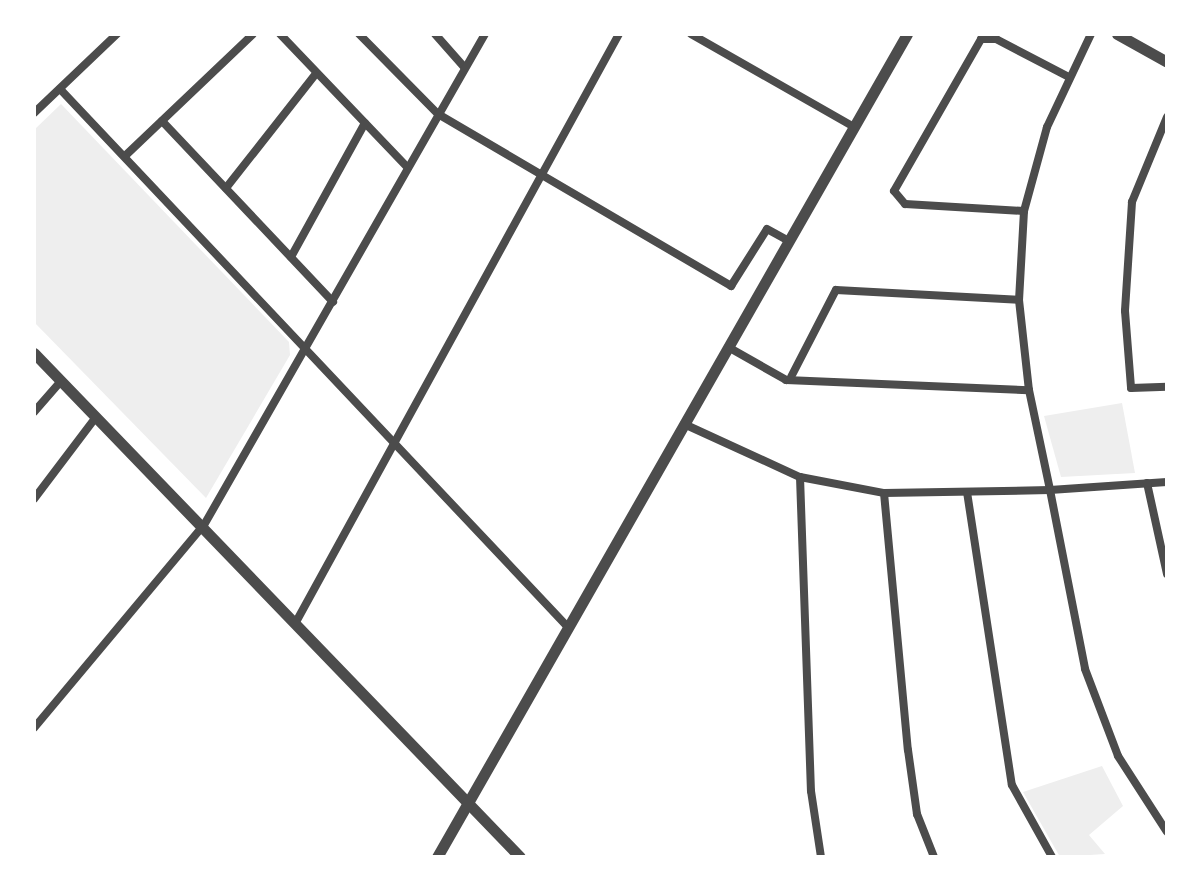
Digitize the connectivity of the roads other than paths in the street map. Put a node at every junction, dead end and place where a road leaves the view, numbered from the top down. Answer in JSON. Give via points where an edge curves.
{"nodes":[{"id":1,"x":117,"y":34,"type":"edge"},
{"id":2,"x":253,"y":34,"type":"edge"},
{"id":3,"x":280,"y":34,"type":"edge"},
{"id":4,"x":359,"y":34,"type":"edge"},
{"id":5,"x":435,"y":34,"type":"edge"},
{"id":6,"x":485,"y":34,"type":"edge"},
{"id":7,"x":619,"y":34,"type":"edge"},
{"id":8,"x":691,"y":34,"type":"edge"},
{"id":9,"x":907,"y":34,"type":"edge"},
{"id":10,"x":1091,"y":34,"type":"edge"},
{"id":11,"x":1117,"y":34,"type":"edge"},
{"id":12,"x":1167,"y":62,"type":"edge"},
{"id":13,"x":465,"y":68,"type":"junction"},
{"id":14,"x":315,"y":75,"type":"junction"},
{"id":15,"x":1067,"y":76,"type":"junction"},
{"id":16,"x":60,"y":89,"type":"junction"},
{"id":17,"x":34,"y":113,"type":"edge"},
{"id":18,"x":438,"y":114,"type":"junction"},
{"id":19,"x":1167,"y":117,"type":"edge"},
{"id":20,"x":162,"y":121,"type":"junction"},
{"id":21,"x":365,"y":123,"type":"junction"},
{"id":22,"x":854,"y":127,"type":"junction"},
{"id":23,"x":126,"y":155,"type":"junction"},
{"id":24,"x":408,"y":168,"type":"junction"},
{"id":25,"x":538,"y":177,"type":"junction"},
{"id":26,"x":226,"y":188,"type":"junction"},
{"id":27,"x":1024,"y":211,"type":"junction"},
{"id":28,"x":789,"y":241,"type":"junction"},
{"id":29,"x":291,"y":257,"type":"junction"},
{"id":30,"x":1019,"y":300,"type":"junction"},
{"id":31,"x":333,"y":302,"type":"junction"},
{"id":32,"x":308,"y":345,"type":"junction"},
{"id":33,"x":728,"y":347,"type":"junction"},
{"id":34,"x":34,"y":353,"type":"edge"},
{"id":35,"x":791,"y":377,"type":"junction"},
{"id":36,"x":61,"y":381,"type":"junction"},
{"id":37,"x":1167,"y":387,"type":"edge"},
{"id":38,"x":1029,"y":390,"type":"junction"},
{"id":39,"x":34,"y":412,"type":"edge"},
{"id":40,"x":96,"y":417,"type":"junction"},
{"id":41,"x":684,"y":424,"type":"junction"},
{"id":42,"x":396,"y":440,"type":"junction"},
{"id":43,"x":800,"y":477,"type":"junction"},
{"id":44,"x":1167,"y":482,"type":"edge"},
{"id":45,"x":1147,"y":483,"type":"junction"},
{"id":46,"x":1050,"y":490,"type":"junction"},
{"id":47,"x":967,"y":492,"type":"junction"},
{"id":48,"x":884,"y":493,"type":"junction"},
{"id":49,"x":34,"y":499,"type":"edge"},
{"id":50,"x":204,"y":525,"type":"junction"},
{"id":51,"x":1167,"y":574,"type":"edge"},
{"id":52,"x":296,"y":622,"type":"junction"},
{"id":53,"x":567,"y":626,"type":"junction"},
{"id":54,"x":34,"y":728,"type":"edge"},
{"id":55,"x":468,"y":802,"type":"junction"},
{"id":56,"x":1167,"y":832,"type":"edge"},
{"id":57,"x":437,"y":857,"type":"edge"},
{"id":58,"x":520,"y":857,"type":"edge"},
{"id":59,"x":821,"y":857,"type":"edge"},
{"id":60,"x":934,"y":857,"type":"edge"},
{"id":61,"x":1052,"y":857,"type":"edge"}],
"edges":[{"from":1,"to":16,"type":"street"},
{"from":2,"to":20,"type":"street"},
{"from":3,"to":14,"type":"street"},
{"from":4,"to":18,"type":"street"},
{"from":5,"to":13,"type":"street"},
{"from":6,"to":13,"type":"street"},
{"from":7,"to":25,"type":"street"},
{"from":8,"to":22,"type":"street"},
{"from":9,"to":22,"type":"street"},
{"from":10,"to":15,"type":"street"},
{"from":11,"to":12,"type":"street"},
{"from":13,"to":18,"type":"street"},
{"from":14,"to":21,"type":"street"},
{"from":14,"to":26,"type":"street"},
{"from":15,"to":27,"type":"street"},
{"from":15,"to":27,"type":"street","via":[[996,39],[981,39],[894,191],[905,204]]},
{"from":16,"to":17,"type":"street"},
{"from":16,"to":23,"type":"street"},
{"from":18,"to":24,"type":"street"},
{"from":18,"to":25,"type":"street"},
{"from":19,"to":37,"type":"street","via":[[1132,202],[1125,311],[1131,388]]},
{"from":20,"to":23,"type":"street"},
{"from":20,"to":26,"type":"street"},
{"from":21,"to":24,"type":"street"},
{"from":21,"to":29,"type":"street"},
{"from":22,"to":28,"type":"street"},
{"from":23,"to":32,"type":"street"},
{"from":24,"to":31,"type":"street"},
{"from":25,"to":28,"type":"street","via":[[731,286],[767,229]]},
{"from":25,"to":42,"type":"street"},
{"from":26,"to":29,"type":"street"},
{"from":27,"to":30,"type":"street"},
{"from":28,"to":33,"type":"street"},
{"from":29,"to":31,"type":"street"},
{"from":30,"to":35,"type":"street","via":[[836,290]]},
{"from":30,"to":38,"type":"street"},
{"from":31,"to":32,"type":"street"},
{"from":32,"to":42,"type":"street"},
{"from":32,"to":50,"type":"street"},
{"from":33,"to":35,"type":"street"},
{"from":33,"to":41,"type":"street"},
{"from":34,"to":36,"type":"street"},
{"from":35,"to":38,"type":"street"},
{"from":36,"to":39,"type":"street"},
{"from":36,"to":40,"type":"street"},
{"from":38,"to":46,"type":"street"},
{"from":40,"to":49,"type":"street"},
{"from":40,"to":50,"type":"street"},
{"from":41,"to":43,"type":"street"},
{"from":41,"to":53,"type":"street"},
{"from":42,"to":52,"type":"street"},
{"from":42,"to":53,"type":"street"},
{"from":43,"to":48,"type":"street"},
{"from":43,"to":59,"type":"street","via":[[811,791]]},
{"from":44,"to":45,"type":"street"},
{"from":45,"to":46,"type":"street"},
{"from":45,"to":51,"type":"street"},
{"from":46,"to":47,"type":"street"},
{"from":46,"to":56,"type":"street","via":[[1085,669],[1118,756]]},
{"from":47,"to":48,"type":"street"},
{"from":47,"to":61,"type":"street","via":[[1012,785]]},
{"from":48,"to":60,"type":"street","via":[[908,750],[917,814]]},
{"from":50,"to":52,"type":"street"},
{"from":50,"to":54,"type":"street"},
{"from":52,"to":55,"type":"street"},
{"from":53,"to":55,"type":"street"},
{"from":55,"to":57,"type":"street"},
{"from":55,"to":58,"type":"street"}]}
